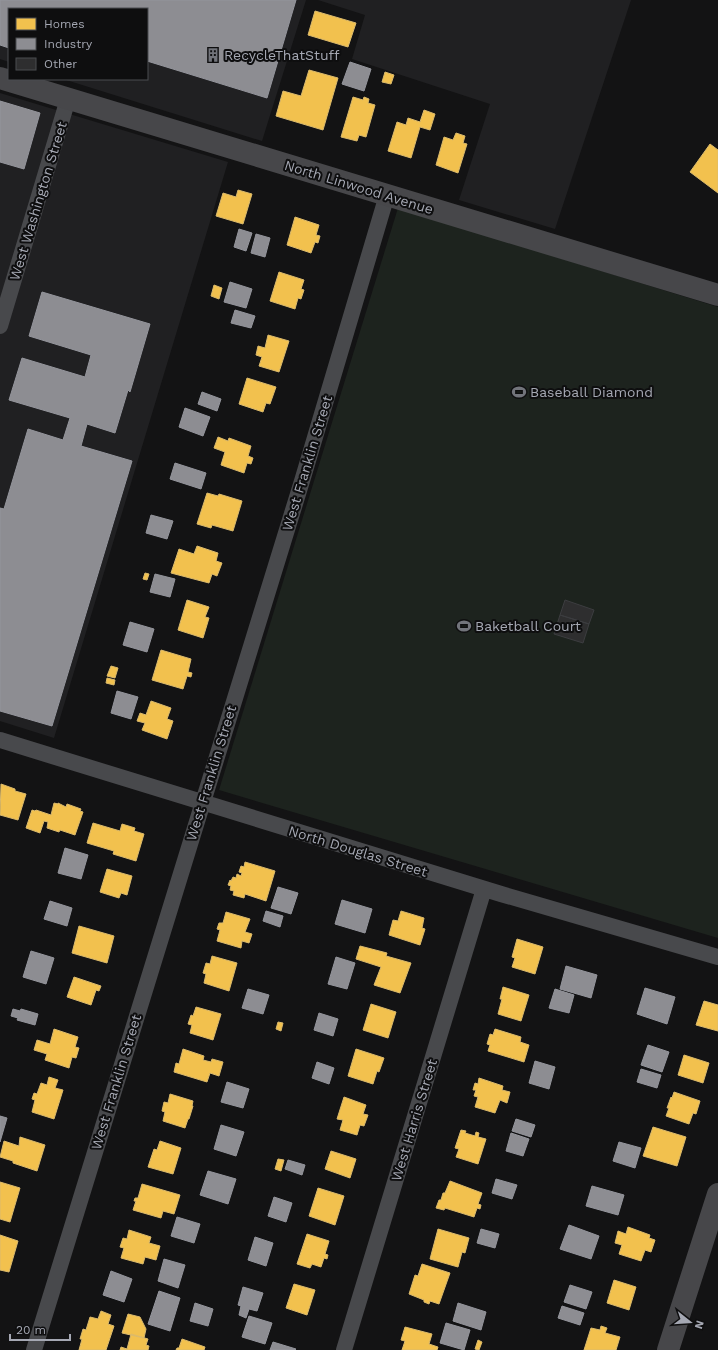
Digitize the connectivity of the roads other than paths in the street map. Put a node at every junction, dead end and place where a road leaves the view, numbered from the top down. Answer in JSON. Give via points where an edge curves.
{"nodes":[{"id":1,"x":0,"y":78,"type":"edge"},
{"id":2,"x":68,"y":99,"type":"junction"},
{"id":3,"x":387,"y":195,"type":"junction"},
{"id":4,"x":718,"y":295,"type":"edge"},
{"id":5,"x":0,"y":326,"type":"edge"},
{"id":6,"x":0,"y":740,"type":"edge"},
{"id":7,"x":202,"y":803,"type":"junction"},
{"id":8,"x":484,"y":889,"type":"junction"},
{"id":9,"x":718,"y":957,"type":"edge"},
{"id":10,"x":718,"y":1194,"type":"edge"},
{"id":11,"x":34,"y":1350,"type":"edge"},
{"id":12,"x":344,"y":1350,"type":"edge"},
{"id":13,"x":668,"y":1350,"type":"edge"}],
"edges":[{"from":1,"to":2,"type":"street","name":"North Linwood Avenue"},
{"from":2,"to":3,"type":"street","name":"North Linwood Avenue"},
{"from":2,"to":5,"type":"street","name":"West Washington Street"},
{"from":3,"to":4,"type":"street","name":"North Linwood Avenue"},
{"from":3,"to":7,"type":"street","name":"West Franklin Street"},
{"from":6,"to":7,"type":"street","name":"North Douglas Street"},
{"from":7,"to":8,"type":"street","name":"North Douglas Street"},
{"from":7,"to":11,"type":"street","name":"West Franklin Street"},
{"from":8,"to":9,"type":"street","name":"North Douglas Street"},
{"from":8,"to":12,"type":"street","name":"West Harris Street"},
{"from":10,"to":13,"type":"street"}]}
